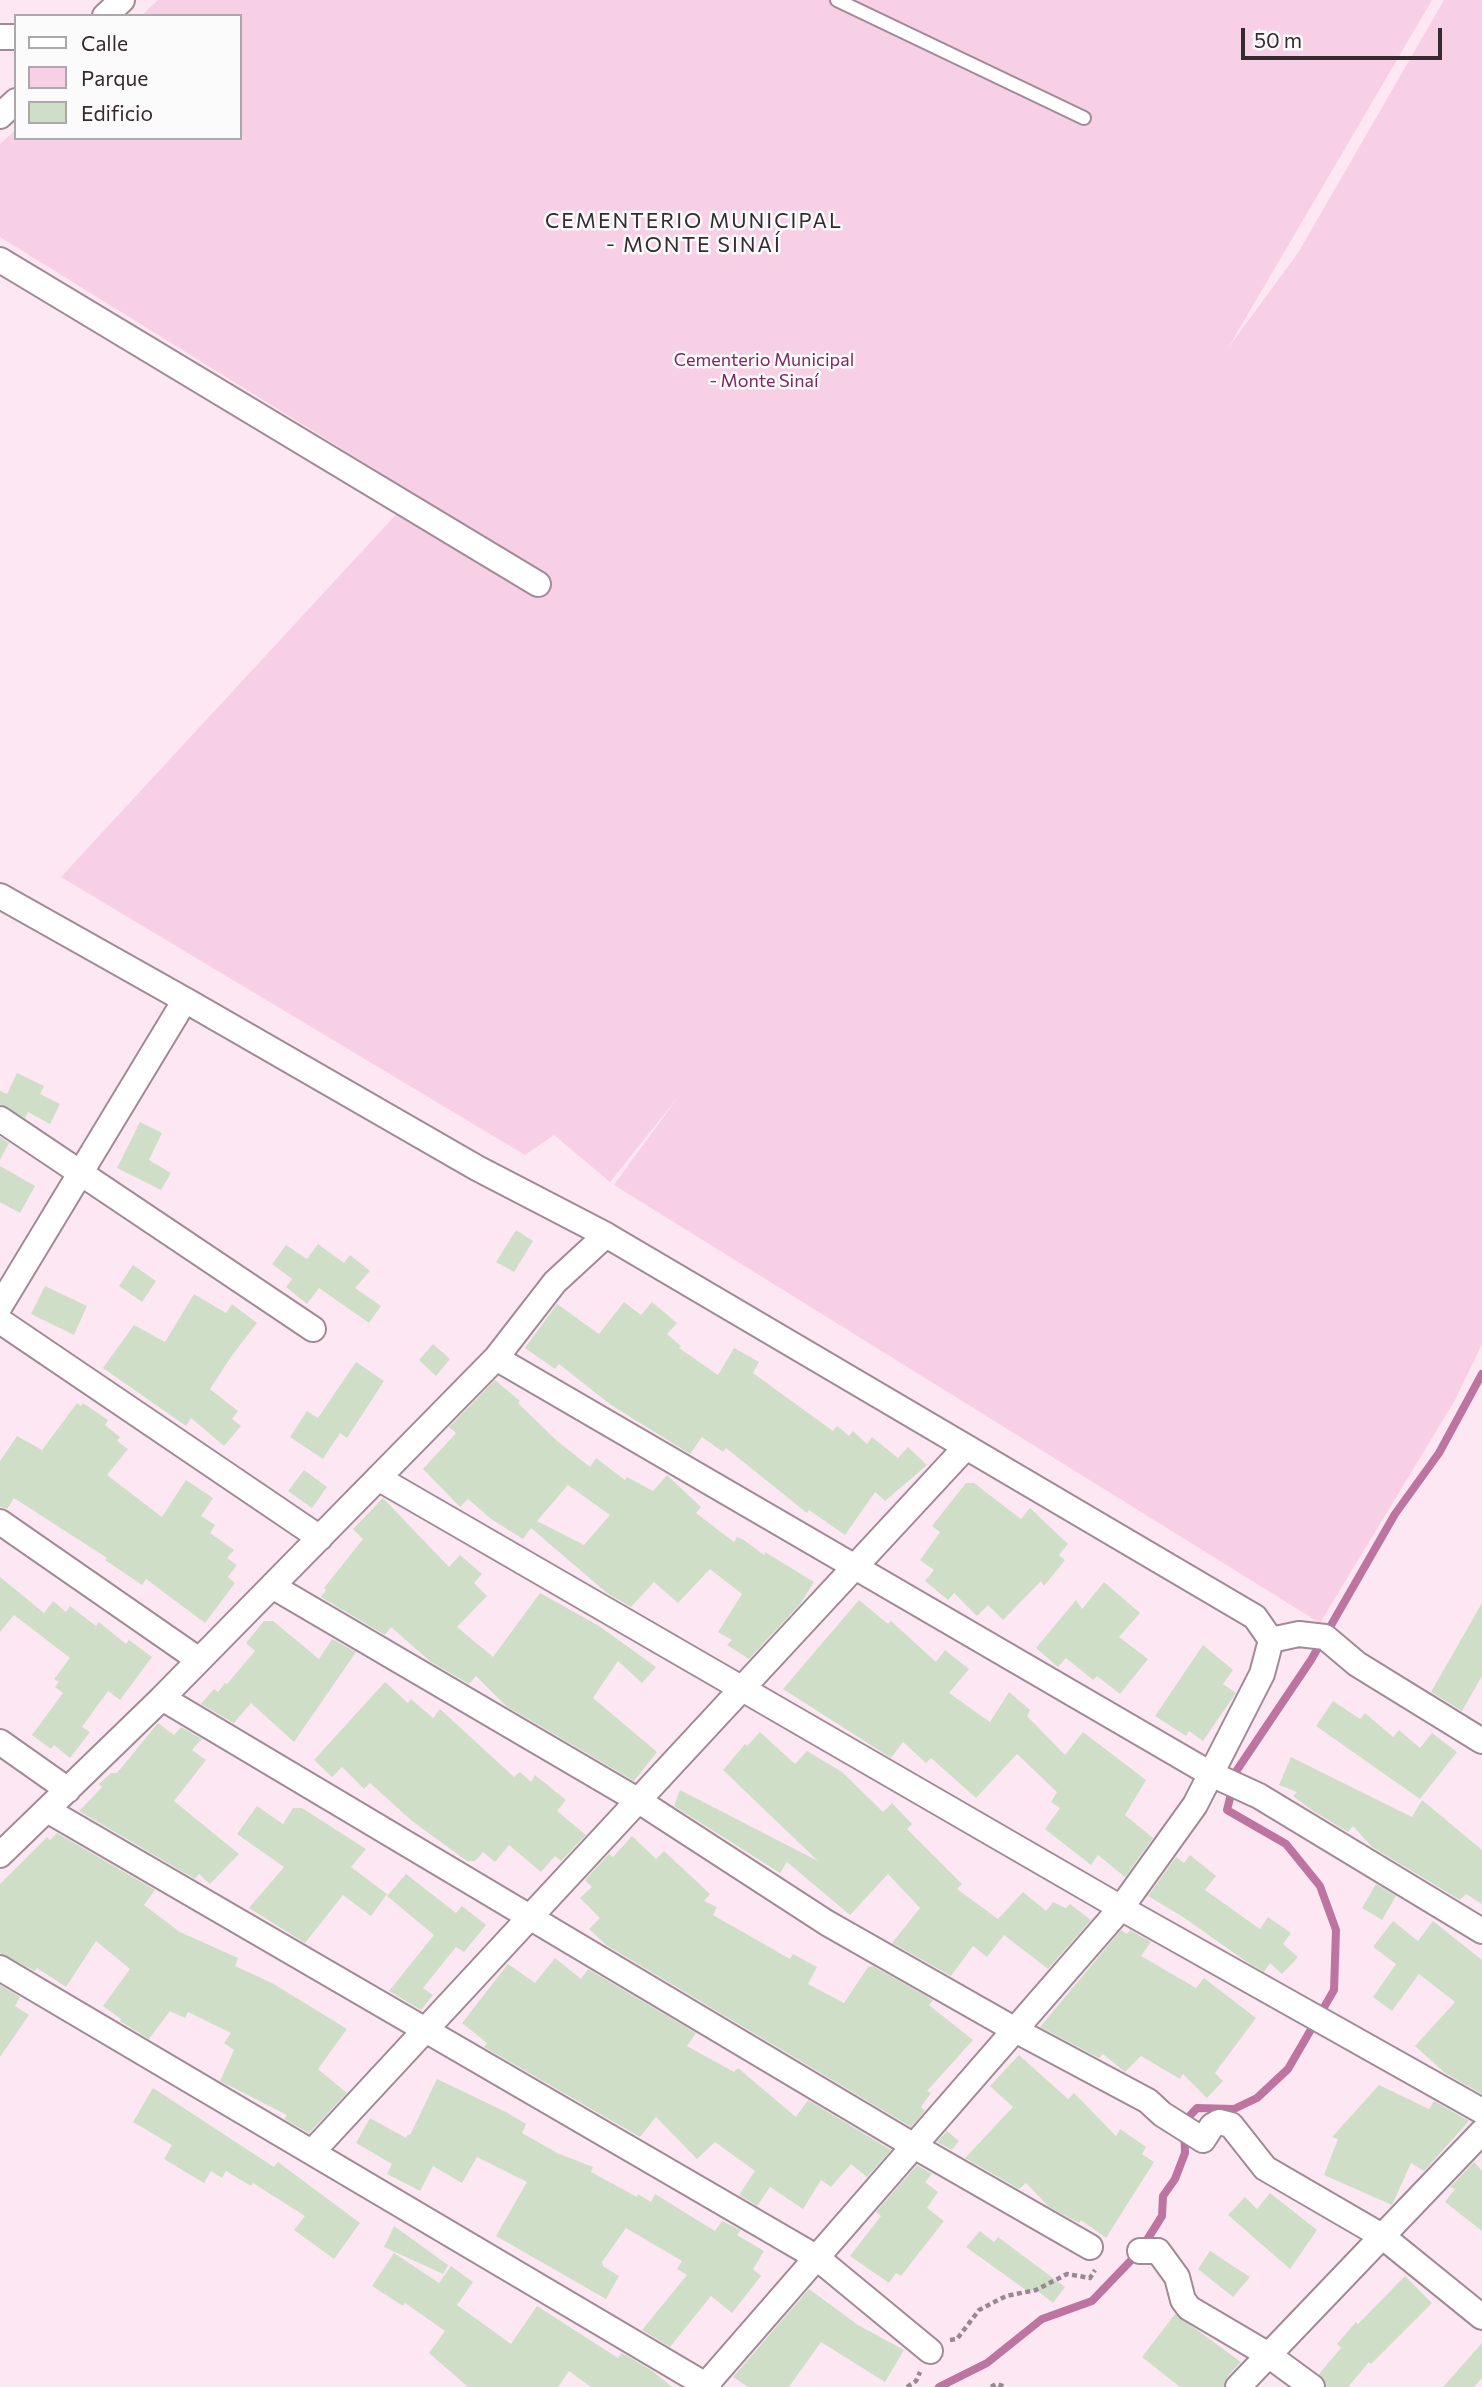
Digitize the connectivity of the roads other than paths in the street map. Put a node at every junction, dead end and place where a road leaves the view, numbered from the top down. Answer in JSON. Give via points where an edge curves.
{"nodes":[{"id":1,"x":122,"y":0,"type":"edge"},
{"id":2,"x":844,"y":1,"type":"edge"},
{"id":3,"x":107,"y":14,"type":"edge"},
{"id":4,"x":14,"y":103,"type":"edge"},
{"id":5,"x":0,"y":116,"type":"edge"},
{"id":6,"x":1084,"y":118,"type":"dead end"},
{"id":7,"x":0,"y":260,"type":"edge"},
{"id":8,"x":538,"y":584,"type":"dead end"},
{"id":9,"x":0,"y":896,"type":"edge"},
{"id":10,"x":185,"y":1000,"type":"junction"},
{"id":11,"x":0,"y":1119,"type":"edge"},
{"id":12,"x":82,"y":1174,"type":"junction"},
{"id":13,"x":606,"y":1235,"type":"junction"},
{"id":14,"x":0,"y":1306,"type":"edge"},
{"id":15,"x":0,"y":1321,"type":"edge"},
{"id":16,"x":313,"y":1329,"type":"dead end"},
{"id":17,"x":496,"y":1358,"type":"junction"},
{"id":18,"x":966,"y":1447,"type":"junction"},
{"id":19,"x":378,"y":1478,"type":"junction"},
{"id":20,"x":0,"y":1522,"type":"edge"},
{"id":21,"x":320,"y":1538,"type":"junction"},
{"id":22,"x":856,"y":1567,"type":"junction"},
{"id":23,"x":272,"y":1586,"type":"junction"},
{"id":24,"x":1271,"y":1640,"type":"junction"},
{"id":25,"x":199,"y":1660,"type":"junction"},
{"id":26,"x":743,"y":1689,"type":"junction"},
{"id":27,"x":162,"y":1698,"type":"junction"},
{"id":28,"x":1482,"y":1741,"type":"edge"},
{"id":29,"x":0,"y":1742,"type":"edge"},
{"id":30,"x":1214,"y":1776,"type":"junction"},
{"id":31,"x":68,"y":1790,"type":"junction"},
{"id":32,"x":639,"y":1801,"type":"junction"},
{"id":33,"x":47,"y":1810,"type":"junction"},
{"id":34,"x":0,"y":1854,"type":"edge"},
{"id":35,"x":1121,"y":1908,"type":"junction"},
{"id":36,"x":530,"y":1918,"type":"junction"},
{"id":37,"x":1482,"y":1931,"type":"edge"},
{"id":38,"x":0,"y":1968,"type":"edge"},
{"id":39,"x":426,"y":2030,"type":"junction"},
{"id":40,"x":1017,"y":2031,"type":"junction"},
{"id":41,"x":1482,"y":2111,"type":"edge"},
{"id":42,"x":1482,"y":2132,"type":"edge"},
{"id":43,"x":914,"y":2146,"type":"junction"},
{"id":44,"x":313,"y":2151,"type":"junction"},
{"id":45,"x":1382,"y":2236,"type":"junction"},
{"id":46,"x":1090,"y":2247,"type":"road end"},
{"id":47,"x":1140,"y":2251,"type":"dead end"},
{"id":48,"x":817,"y":2257,"type":"junction"},
{"id":49,"x":1482,"y":2317,"type":"edge"},
{"id":50,"x":930,"y":2351,"type":"road end"},
{"id":51,"x":1267,"y":2354,"type":"junction"},
{"id":52,"x":706,"y":2386,"type":"edge"},
{"id":53,"x":1238,"y":2387,"type":"edge"},
{"id":54,"x":1311,"y":2387,"type":"edge"}],
"edges":[{"from":1,"to":3,"type":"street"},
{"from":2,"to":6,"type":"lane"},
{"from":4,"to":5,"type":"street"},
{"from":7,"to":8,"type":"street"},
{"from":9,"to":10,"type":"street"},
{"from":10,"to":12,"type":"street"},
{"from":10,"to":13,"type":"street","via":[[477,1168]]},
{"from":11,"to":12,"type":"street"},
{"from":12,"to":14,"type":"street"},
{"from":12,"to":16,"type":"street"},
{"from":13,"to":17,"type":"street","via":[[555,1282]]},
{"from":13,"to":18,"type":"street"},
{"from":15,"to":21,"type":"street"},
{"from":17,"to":19,"type":"street"},
{"from":17,"to":22,"type":"street"},
{"from":18,"to":22,"type":"street"},
{"from":18,"to":24,"type":"street","via":[[1255,1617]]},
{"from":19,"to":21,"type":"street"},
{"from":19,"to":26,"type":"street"},
{"from":20,"to":25,"type":"street"},
{"from":21,"to":23,"type":"street"},
{"from":22,"to":26,"type":"street"},
{"from":22,"to":30,"type":"street"},
{"from":23,"to":25,"type":"street"},
{"from":23,"to":32,"type":"street"},
{"from":24,"to":28,"type":"street","via":[[1299,1634],[1325,1637],[1357,1664]]},
{"from":24,"to":30,"type":"street","via":[[1262,1674]]},
{"from":25,"to":27,"type":"street"},
{"from":26,"to":32,"type":"street"},
{"from":26,"to":35,"type":"street"},
{"from":27,"to":31,"type":"street"},
{"from":27,"to":36,"type":"street"},
{"from":29,"to":31,"type":"street"},
{"from":30,"to":35,"type":"street"},
{"from":30,"to":37,"type":"street","via":[[1259,1797]]},
{"from":31,"to":33,"type":"street"},
{"from":32,"to":36,"type":"street"},
{"from":32,"to":40,"type":"street","via":[[827,1923]]},
{"from":33,"to":34,"type":"street"},
{"from":33,"to":39,"type":"street"},
{"from":35,"to":40,"type":"street"},
{"from":35,"to":41,"type":"street"},
{"from":36,"to":39,"type":"street"},
{"from":36,"to":43,"type":"street"},
{"from":38,"to":44,"type":"street"},
{"from":39,"to":44,"type":"street"},
{"from":39,"to":48,"type":"street"},
{"from":40,"to":43,"type":"street"},
{"from":40,"to":45,"type":"street","via":[[1148,2101],[1203,2140],[1219,2122],[1231,2125],[1265,2168]]},
{"from":42,"to":45,"type":"street"},
{"from":43,"to":46,"type":"street"},
{"from":43,"to":48,"type":"street"},
{"from":44,"to":52,"type":"street"},
{"from":45,"to":49,"type":"street"},
{"from":45,"to":51,"type":"street"},
{"from":47,"to":51,"type":"street","via":[[1158,2251],[1177,2277],[1189,2308]]},
{"from":48,"to":50,"type":"street"},
{"from":48,"to":52,"type":"street"},
{"from":51,"to":53,"type":"street"},
{"from":51,"to":54,"type":"street"}]}
